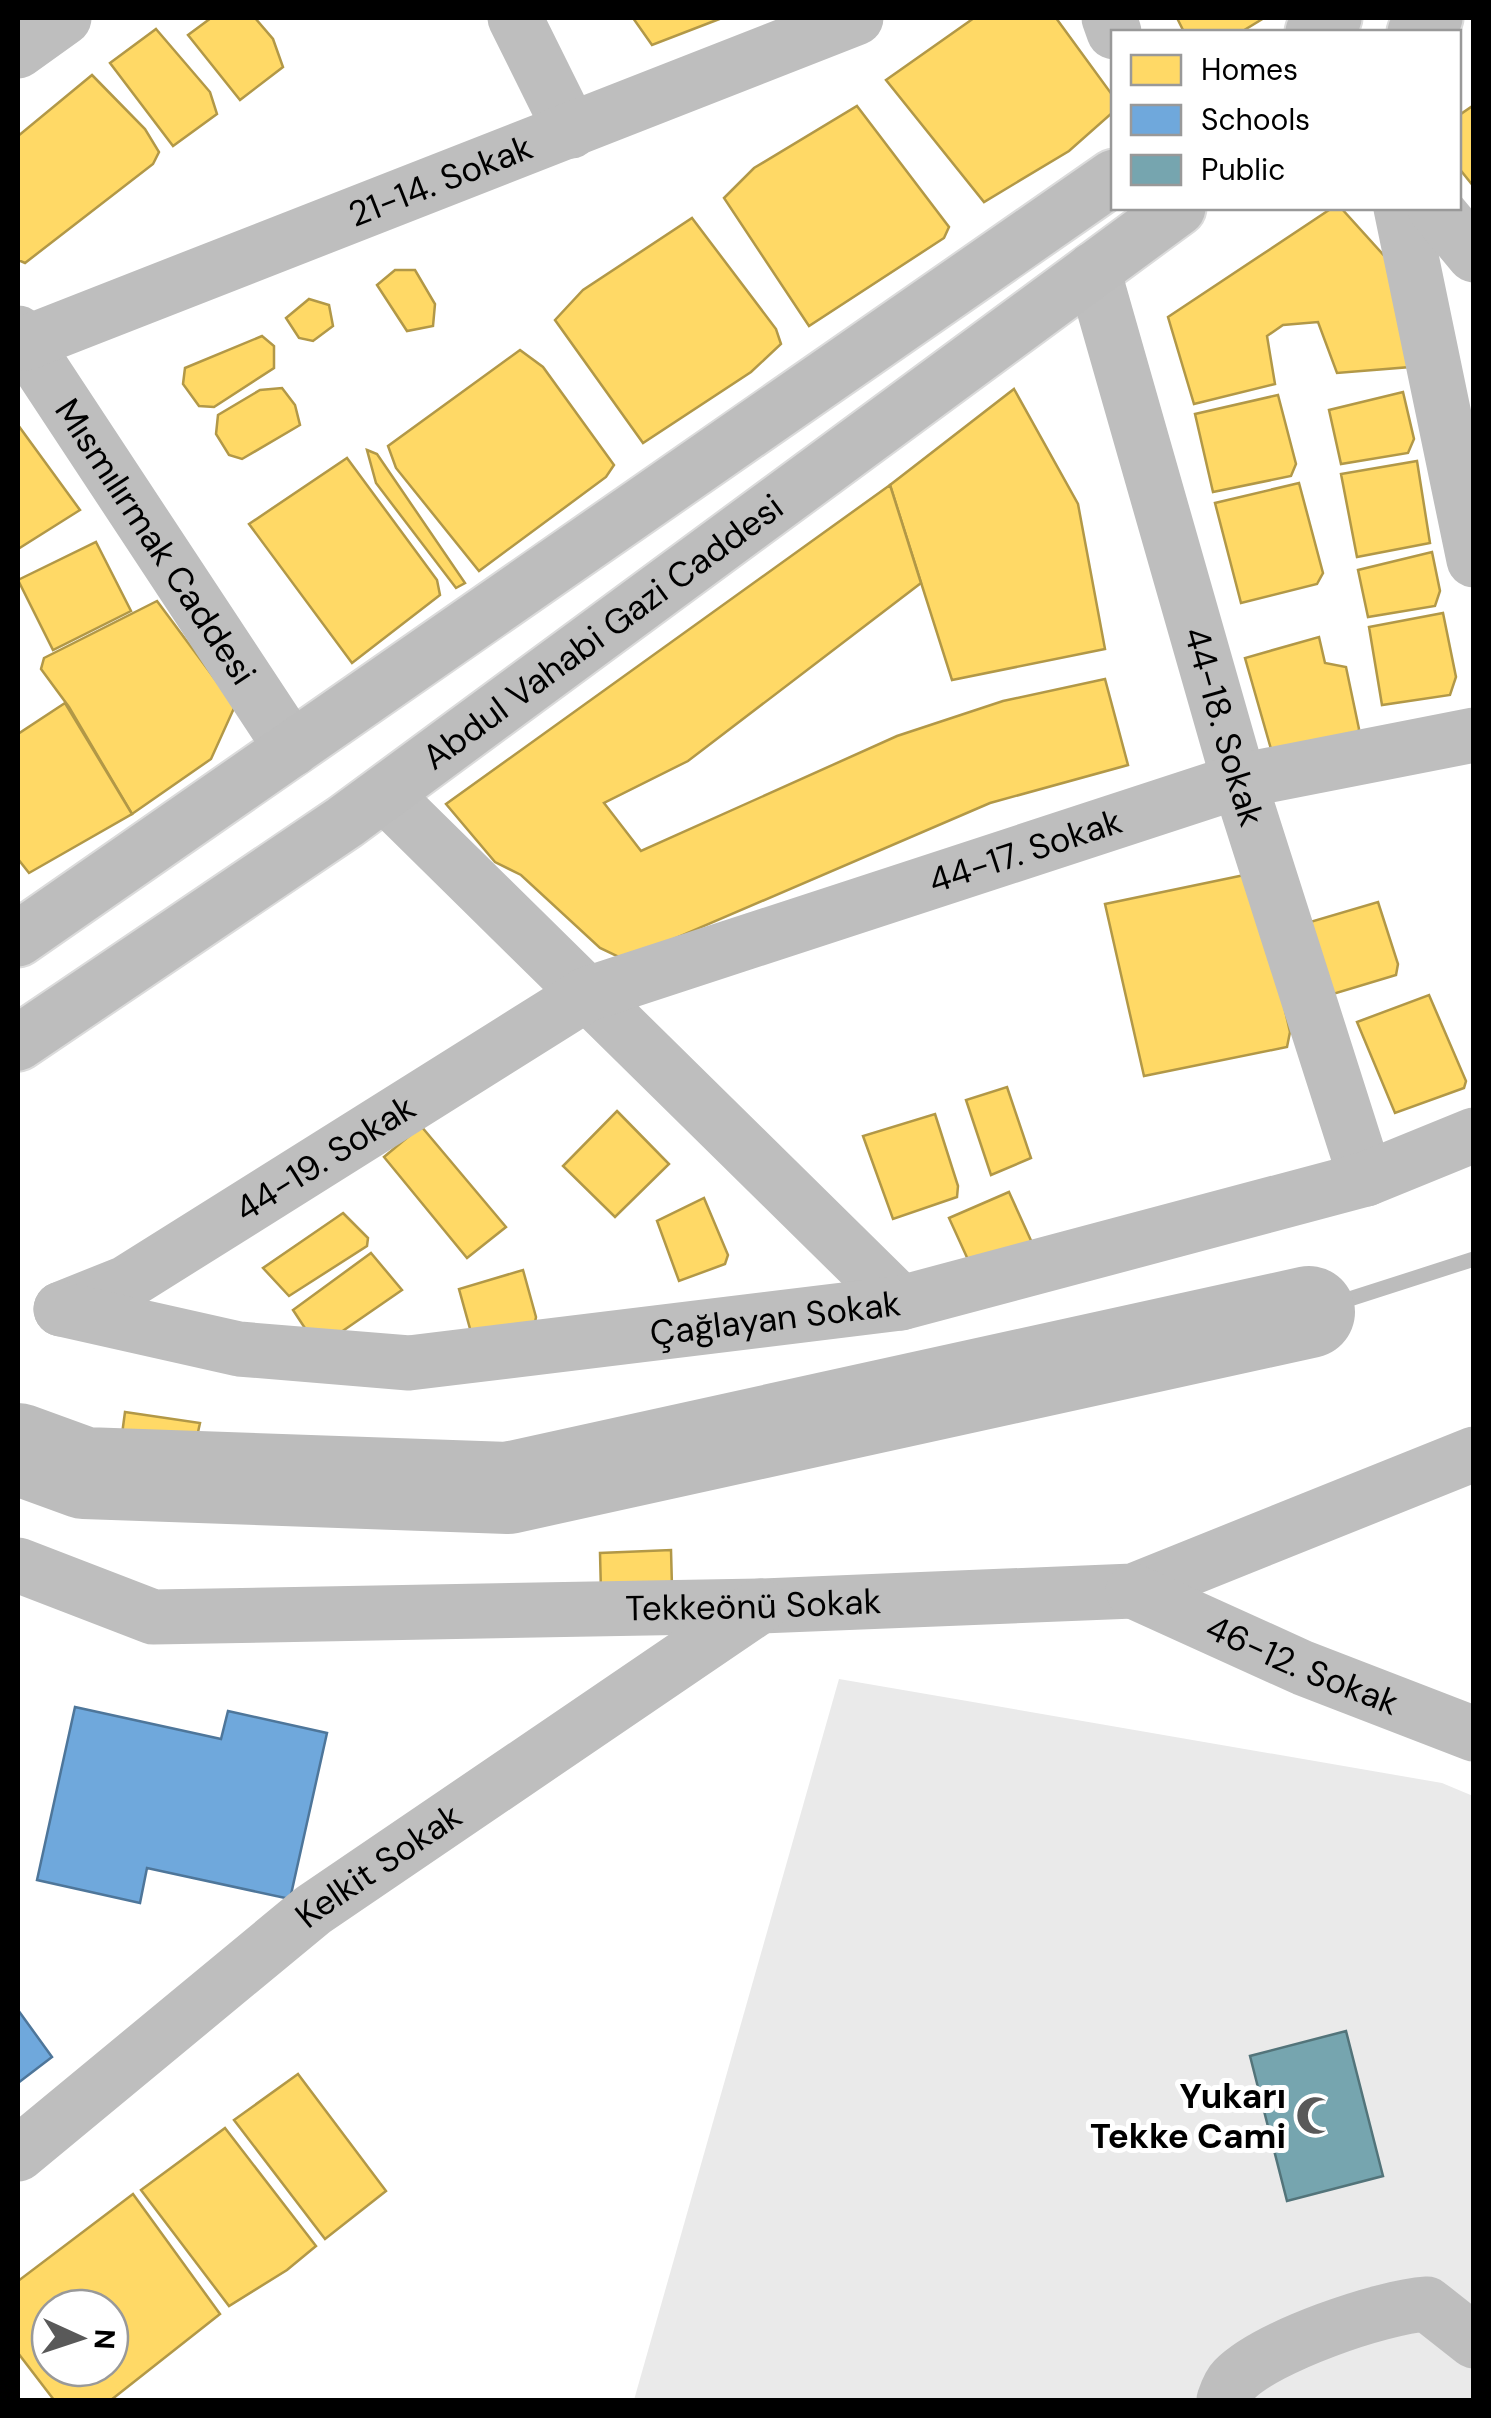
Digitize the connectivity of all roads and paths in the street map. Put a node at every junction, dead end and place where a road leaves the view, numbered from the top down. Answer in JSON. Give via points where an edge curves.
{"nodes":[{"id":1,"x":64,"y":18,"type":"edge"},
{"id":2,"x":514,"y":18,"type":"edge"},
{"id":3,"x":856,"y":18,"type":"edge"},
{"id":4,"x":18,"y":50,"type":"edge"},
{"id":5,"x":572,"y":131,"type":"junction"},
{"id":6,"x":1111,"y":179,"type":"edge"},
{"id":7,"x":1175,"y":210,"type":"edge"},
{"id":8,"x":1401,"y":210,"type":"edge"},
{"id":9,"x":1437,"y":210,"type":"edge"},
{"id":10,"x":1474,"y":255,"type":"edge"},
{"id":11,"x":1093,"y":270,"type":"junction"},
{"id":12,"x":22,"y":338,"type":"edge"},
{"id":13,"x":1474,"y":560,"type":"edge"},
{"id":14,"x":1474,"y":735,"type":"edge"},
{"id":15,"x":292,"y":749,"type":"junction"},
{"id":16,"x":1239,"y":781,"type":"junction"},
{"id":17,"x":384,"y":794,"type":"junction"},
{"id":18,"x":18,"y":939,"type":"edge"},
{"id":19,"x":585,"y":995,"type":"junction"},
{"id":20,"x":18,"y":1043,"type":"edge"},
{"id":21,"x":1474,"y":1135,"type":"edge"},
{"id":22,"x":1366,"y":1179,"type":"junction"},
{"id":23,"x":901,"y":1303,"type":"junction"},
{"id":24,"x":61,"y":1308,"type":"joint"},
{"id":25,"x":1474,"y":1454,"type":"edge"},
{"id":26,"x":18,"y":1566,"type":"edge"},
{"id":27,"x":1133,"y":1591,"type":"junction"},
{"id":28,"x":760,"y":1606,"type":"junction"},
{"id":29,"x":1474,"y":1734,"type":"edge"},
{"id":30,"x":18,"y":2154,"type":"edge"},
{"id":31,"x":1474,"y":2340,"type":"edge"},
{"id":32,"x":1224,"y":2400,"type":"edge"}],
"edges":[{"from":1,"to":4,"type":"street"},
{"from":2,"to":5,"type":"street"},
{"from":3,"to":5,"type":"street","name":"21-14. Sokak"},
{"from":5,"to":12,"type":"street","name":"21-14. Sokak"},
{"from":6,"to":15,"type":"main road"},
{"from":7,"to":11,"type":"main road","name":"Abdul Vahabi Gazi Caddesi"},
{"from":8,"to":13,"type":"street"},
{"from":9,"to":10,"type":"street"},
{"from":11,"to":16,"type":"street","name":"44-18. Sokak"},
{"from":11,"to":17,"type":"main road","name":"Abdul Vahabi Gazi Caddesi"},
{"from":12,"to":15,"type":"street","name":"Mısmılırmak Caddesi"},
{"from":14,"to":16,"type":"street","name":"44-17. Sokak"},
{"from":15,"to":18,"type":"main road"},
{"from":16,"to":19,"type":"street","name":"44-17. Sokak"},
{"from":16,"to":22,"type":"street","name":"44-18. Sokak"},
{"from":17,"to":19,"type":"street"},
{"from":17,"to":20,"type":"main road","name":"Abdul Vahabi Gazi Caddesi"},
{"from":19,"to":23,"type":"street"},
{"from":19,"to":24,"type":"street","name":"44-19. Sokak","via":[[126,1282]]},
{"from":21,"to":22,"type":"street","name":"Çağlayan Sokak"},
{"from":22,"to":23,"type":"street","name":"Çağlayan Sokak"},
{"from":23,"to":24,"type":"street","name":"Çağlayan Sokak","via":[[408,1364],[239,1349]]},
{"from":25,"to":27,"type":"street","name":"Tekkeönü Sokak"},
{"from":26,"to":28,"type":"street","name":"Tekkeönü Sokak","via":[[153,1617]]},
{"from":27,"to":28,"type":"street","name":"Tekkeönü Sokak"},
{"from":27,"to":29,"type":"street","name":"46-12. Sokak"},
{"from":28,"to":30,"type":"street","name":"Kelkit Sokak","via":[[313,1910]]},
{"from":31,"to":32,"type":"street","via":[[1427,2304],[1396,2306],[1296,2343],[1233,2380]]}]}
